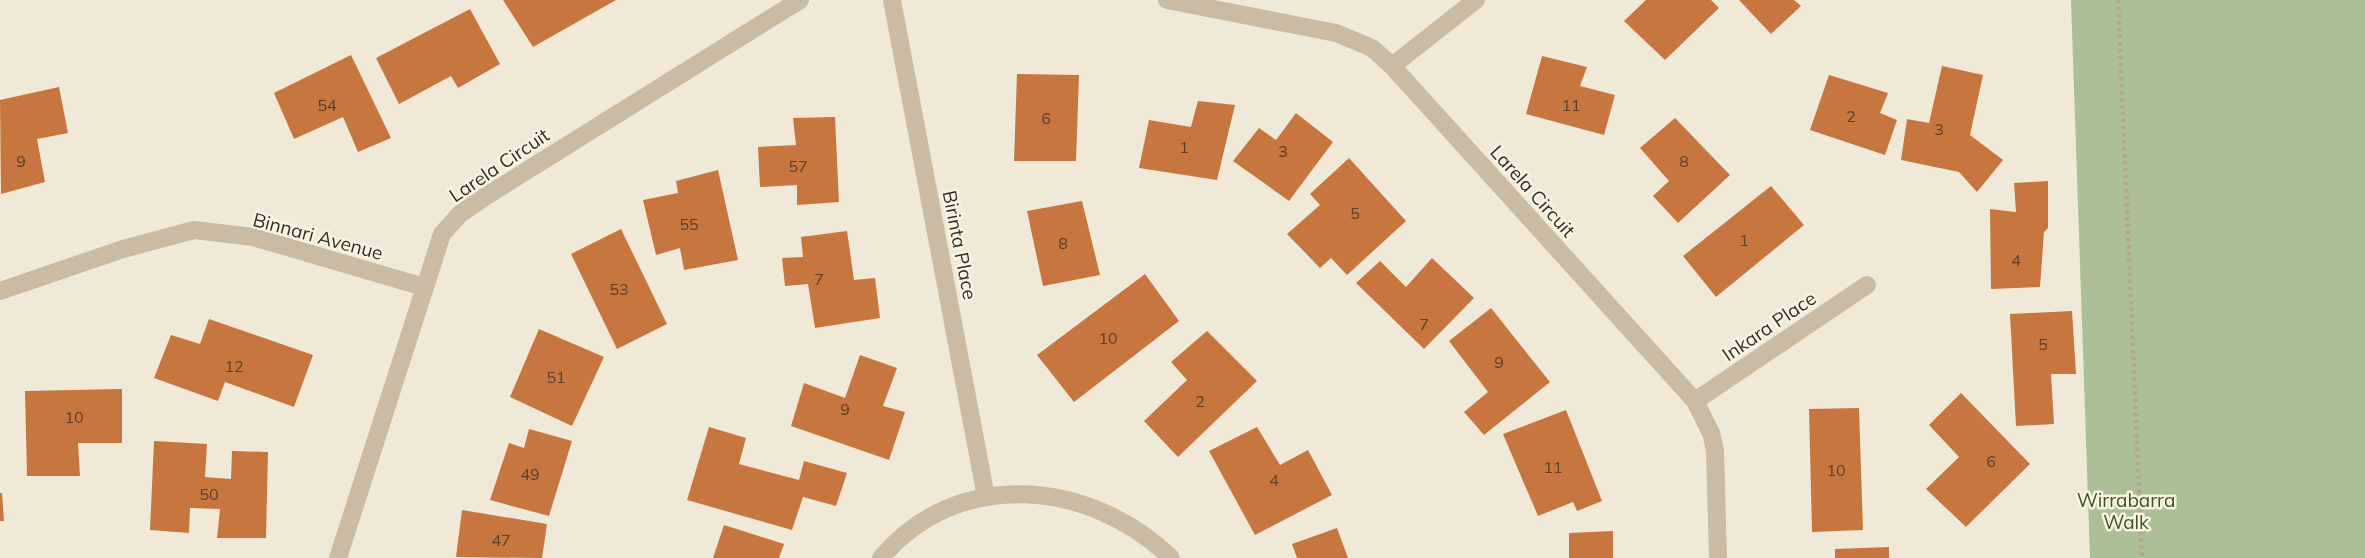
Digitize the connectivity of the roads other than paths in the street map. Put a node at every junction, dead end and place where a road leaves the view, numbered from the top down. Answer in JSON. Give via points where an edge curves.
{"nodes":[{"id":1,"x":800,"y":0,"type":"edge"},
{"id":2,"x":892,"y":0,"type":"edge"},
{"id":3,"x":1167,"y":0,"type":"edge"},
{"id":4,"x":1476,"y":0,"type":"edge"},
{"id":5,"x":1392,"y":66,"type":"junction"},
{"id":6,"x":1867,"y":285,"type":"dead end"},
{"id":7,"x":424,"y":287,"type":"junction"},
{"id":8,"x":0,"y":291,"type":"edge"},
{"id":9,"x":1695,"y":401,"type":"junction"},
{"id":10,"x":986,"y":497,"type":"junction"},
{"id":11,"x":338,"y":558,"type":"edge"},
{"id":12,"x":881,"y":558,"type":"edge"},
{"id":13,"x":1171,"y":558,"type":"edge"},
{"id":14,"x":1717,"y":558,"type":"edge"}],
"edges":[{"from":1,"to":7,"type":"street","name":"Larela Circuit","via":[[460,214],[442,234]]},
{"from":2,"to":10,"type":"street","name":"Birinta Place"},
{"from":3,"to":5,"type":"street","name":"Larela Circuit","via":[[1336,33],[1372,48]]},
{"from":4,"to":5,"type":"street"},
{"from":5,"to":9,"type":"street","name":"Larela Circuit"},
{"from":6,"to":9,"type":"street","name":"Inkara Place"},
{"from":7,"to":8,"type":"street","name":"Binnari Avenue","via":[[253,237],[194,230]]},
{"from":7,"to":11,"type":"street","name":"Larela Circuit"},
{"from":9,"to":14,"type":"street","name":"Larela Circuit","via":[[1712,433],[1715,450]]},
{"from":10,"to":12,"type":"street","via":[[935,516]]},
{"from":10,"to":13,"type":"street","via":[[1057,496],[1084,503],[1139,530]]}]}
